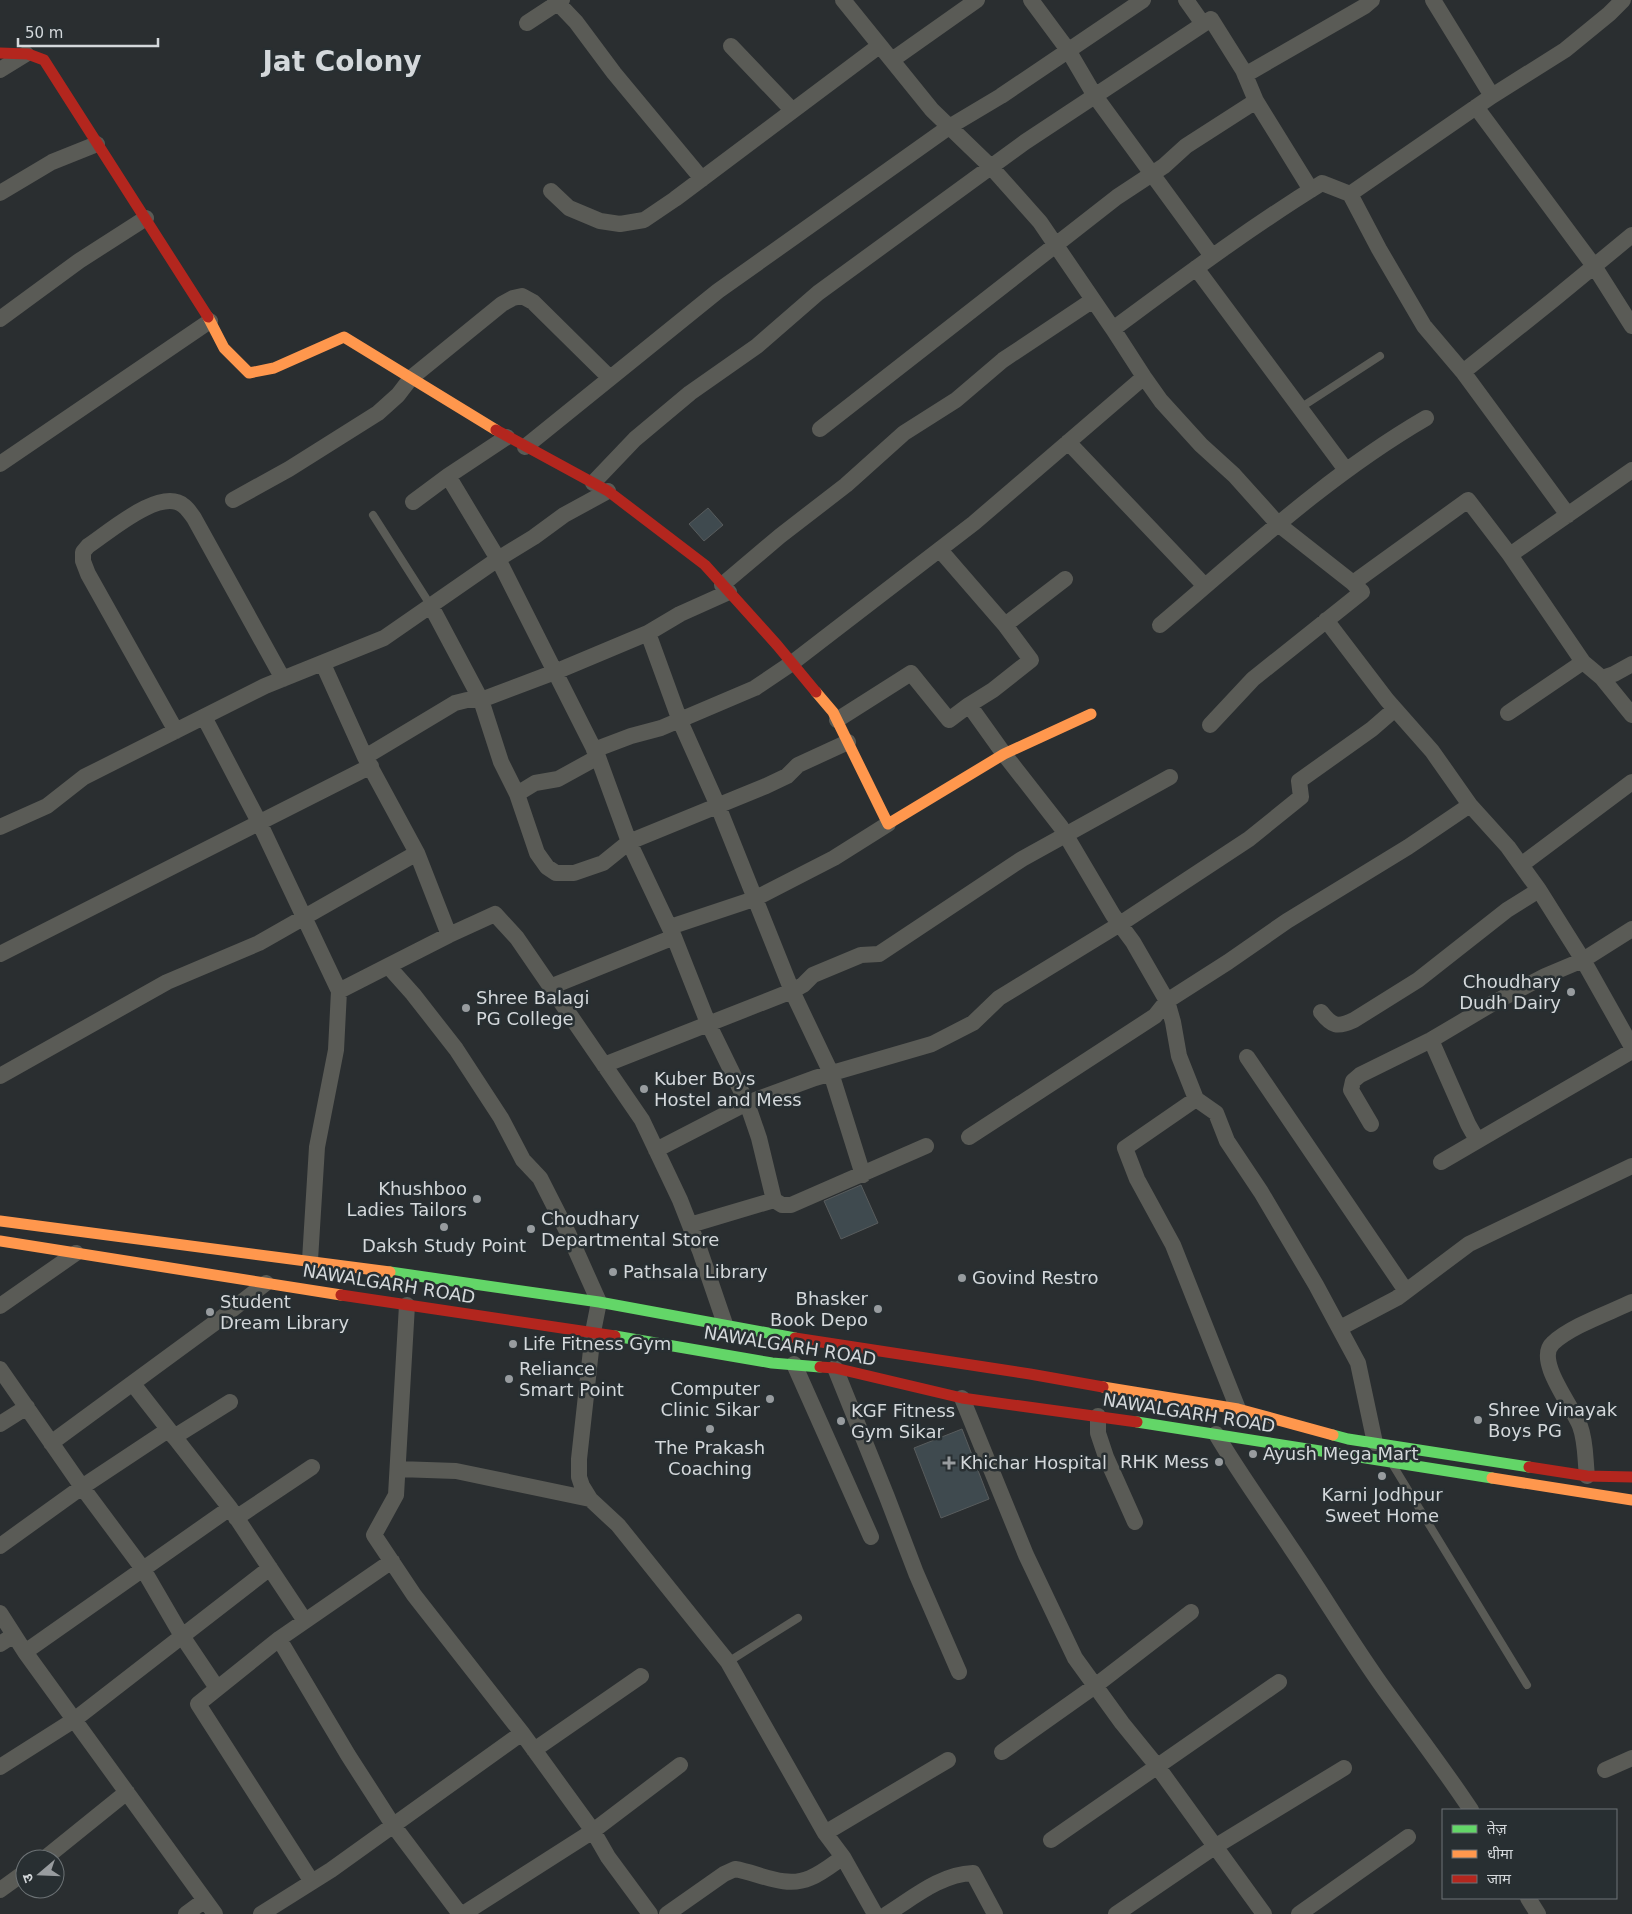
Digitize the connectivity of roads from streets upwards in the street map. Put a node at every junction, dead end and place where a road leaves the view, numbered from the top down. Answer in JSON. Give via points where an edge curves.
{"nodes":[{"id":1,"x":843,"y":0,"type":"edge"},
{"id":2,"x":977,"y":0,"type":"edge"},
{"id":3,"x":1031,"y":0,"type":"edge"},
{"id":4,"x":1143,"y":0,"type":"edge"},
{"id":5,"x":1186,"y":0,"type":"edge"},
{"id":6,"x":1372,"y":0,"type":"edge"},
{"id":7,"x":1433,"y":0,"type":"edge"},
{"id":8,"x":1623,"y":0,"type":"edge"},
{"id":9,"x":558,"y":1,"type":"edge"},
{"id":10,"x":527,"y":23,"type":"dead end"},
{"id":11,"x":1203,"y":24,"type":"junction"},
{"id":12,"x":731,"y":46,"type":"dead end"},
{"id":13,"x":879,"y":46,"type":"junction"},
{"id":14,"x":1068,"y":50,"type":"junction"},
{"id":15,"x":29,"y":52,"type":"junction"},
{"id":16,"x":0,"y":53,"type":"edge"},
{"id":17,"x":892,"y":60,"type":"junction"},
{"id":18,"x":0,"y":70,"type":"edge"},
{"id":19,"x":1245,"y":75,"type":"junction"},
{"id":20,"x":1095,"y":96,"type":"junction"},
{"id":21,"x":1492,"y":96,"type":"junction"},
{"id":22,"x":1256,"y":101,"type":"junction"},
{"id":23,"x":1476,"y":106,"type":"junction"},
{"id":24,"x":792,"y":110,"type":"junction"},
{"id":25,"x":949,"y":127,"type":"junction"},
{"id":26,"x":97,"y":144,"type":"junction"},
{"id":27,"x":991,"y":167,"type":"junction"},
{"id":28,"x":1152,"y":175,"type":"junction"},
{"id":29,"x":702,"y":179,"type":"junction"},
{"id":30,"x":1311,"y":190,"type":"junction"},
{"id":31,"x":551,"y":191,"type":"dead end"},
{"id":32,"x":0,"y":193,"type":"edge"},
{"id":33,"x":1350,"y":194,"type":"junction"},
{"id":34,"x":146,"y":218,"type":"junction"},
{"id":35,"x":1632,"y":235,"type":"edge"},
{"id":36,"x":1056,"y":245,"type":"junction"},
{"id":37,"x":1212,"y":256,"type":"junction"},
{"id":38,"x":1594,"y":266,"type":"junction"},
{"id":39,"x":1196,"y":268,"type":"junction"},
{"id":40,"x":1093,"y":300,"type":"junction"},
{"id":41,"x":0,"y":319,"type":"edge"},
{"id":42,"x":210,"y":321,"type":"junction"},
{"id":43,"x":1632,"y":326,"type":"edge"},
{"id":44,"x":1113,"y":329,"type":"junction"},
{"id":45,"x":1463,"y":372,"type":"junction"},
{"id":46,"x":411,"y":378,"type":"junction"},
{"id":47,"x":609,"y":378,"type":"junction"},
{"id":48,"x":1144,"y":378,"type":"junction"},
{"id":49,"x":1426,"y":418,"type":"dead end"},
{"id":50,"x":820,"y":429,"type":"dead end"},
{"id":51,"x":507,"y":437,"type":"junction"},
{"id":52,"x":1068,"y":442,"type":"junction"},
{"id":53,"x":525,"y":446,"type":"junction"},
{"id":54,"x":0,"y":464,"type":"edge"},
{"id":55,"x":1346,"y":470,"type":"junction"},
{"id":56,"x":1632,"y":470,"type":"edge"},
{"id":57,"x":448,"y":476,"type":"junction"},
{"id":58,"x":600,"y":487,"type":"junction"},
{"id":59,"x":232,"y":500,"type":"dead end"},
{"id":60,"x":413,"y":502,"type":"dead end"},
{"id":61,"x":1568,"y":515,"type":"junction"},
{"id":62,"x":1278,"y":524,"type":"junction"},
{"id":63,"x":940,"y":550,"type":"junction"},
{"id":64,"x":1510,"y":555,"type":"junction"},
{"id":65,"x":498,"y":559,"type":"junction"},
{"id":66,"x":1065,"y":580,"type":"dead end"},
{"id":67,"x":1353,"y":583,"type":"junction"},
{"id":68,"x":1205,"y":586,"type":"junction"},
{"id":69,"x":726,"y":588,"type":"junction"},
{"id":70,"x":431,"y":606,"type":"junction"},
{"id":71,"x":1326,"y":620,"type":"junction"},
{"id":72,"x":1160,"y":625,"type":"dead end"},
{"id":73,"x":1005,"y":626,"type":"junction"},
{"id":74,"x":648,"y":633,"type":"junction"},
{"id":75,"x":1583,"y":662,"type":"junction"},
{"id":76,"x":792,"y":663,"type":"junction"},
{"id":77,"x":323,"y":664,"type":"junction"},
{"id":78,"x":1632,"y":664,"type":"edge"},
{"id":79,"x":555,"y":672,"type":"junction"},
{"id":80,"x":1602,"y":678,"type":"junction"},
{"id":81,"x":282,"y":680,"type":"junction"},
{"id":82,"x":481,"y":700,"type":"junction"},
{"id":83,"x":969,"y":705,"type":"junction"},
{"id":84,"x":1395,"y":709,"type":"junction"},
{"id":85,"x":1508,"y":713,"type":"dead end"},
{"id":86,"x":1091,"y":714,"type":"dead end"},
{"id":87,"x":1632,"y":716,"type":"edge"},
{"id":88,"x":204,"y":717,"type":"junction"},
{"id":89,"x":837,"y":720,"type":"junction"},
{"id":90,"x":680,"y":721,"type":"junction"},
{"id":91,"x":1210,"y":725,"type":"dead end"},
{"id":92,"x":176,"y":731,"type":"junction"},
{"id":93,"x":848,"y":742,"type":"junction"},
{"id":94,"x":596,"y":754,"type":"junction"},
{"id":95,"x":1004,"y":754,"type":"junction"},
{"id":96,"x":368,"y":762,"type":"junction"},
{"id":97,"x":1170,"y":777,"type":"dead end"},
{"id":98,"x":1632,"y":782,"type":"edge"},
{"id":99,"x":517,"y":794,"type":"junction"},
{"id":100,"x":1470,"y":805,"type":"junction"},
{"id":101,"x":718,"y":806,"type":"junction"},
{"id":102,"x":259,"y":822,"type":"junction"},
{"id":103,"x":888,"y":824,"type":"junction"},
{"id":104,"x":0,"y":827,"type":"edge"},
{"id":105,"x":1066,"y":834,"type":"junction"},
{"id":106,"x":629,"y":842,"type":"junction"},
{"id":107,"x":418,"y":853,"type":"junction"},
{"id":108,"x":1521,"y":865,"type":"junction"},
{"id":109,"x":1540,"y":890,"type":"junction"},
{"id":110,"x":754,"y":899,"type":"junction"},
{"id":111,"x":304,"y":917,"type":"junction"},
{"id":112,"x":1120,"y":924,"type":"junction"},
{"id":113,"x":1632,"y":929,"type":"edge"},
{"id":114,"x":672,"y":932,"type":"junction"},
{"id":115,"x":450,"y":934,"type":"junction"},
{"id":116,"x":0,"y":954,"type":"edge"},
{"id":117,"x":1583,"y":960,"type":"junction"},
{"id":118,"x":388,"y":966,"type":"junction"},
{"id":119,"x":550,"y":987,"type":"junction"},
{"id":120,"x":339,"y":991,"type":"junction"},
{"id":121,"x":792,"y":991,"type":"junction"},
{"id":122,"x":1167,"y":1000,"type":"junction"},
{"id":123,"x":1321,"y":1012,"type":"dead end"},
{"id":124,"x":708,"y":1023,"type":"junction"},
{"id":125,"x":1431,"y":1040,"type":"junction"},
{"id":126,"x":1632,"y":1049,"type":"edge"},
{"id":127,"x":1247,"y":1057,"type":"dead end"},
{"id":128,"x":604,"y":1065,"type":"junction"},
{"id":129,"x":831,"y":1073,"type":"junction"},
{"id":130,"x":0,"y":1076,"type":"edge"},
{"id":131,"x":1196,"y":1099,"type":"junction"},
{"id":132,"x":747,"y":1103,"type":"junction"},
{"id":133,"x":1371,"y":1124,"type":"dead end"},
{"id":134,"x":969,"y":1137,"type":"dead end"},
{"id":135,"x":1477,"y":1140,"type":"junction"},
{"id":136,"x":926,"y":1146,"type":"dead end"},
{"id":137,"x":656,"y":1150,"type":"junction"},
{"id":138,"x":1441,"y":1162,"type":"dead end"},
{"id":139,"x":1632,"y":1166,"type":"edge"},
{"id":140,"x":863,"y":1175,"type":"junction"},
{"id":141,"x":774,"y":1200,"type":"junction"},
{"id":142,"x":0,"y":1222,"type":"edge"},
{"id":143,"x":690,"y":1225,"type":"junction"},
{"id":144,"x":0,"y":1241,"type":"edge"},
{"id":145,"x":76,"y":1253,"type":"junction"},
{"id":146,"x":310,"y":1260,"type":"junction"},
{"id":147,"x":266,"y":1283,"type":"junction"},
{"id":148,"x":1406,"y":1290,"type":"junction"},
{"id":149,"x":599,"y":1302,"type":"junction"},
{"id":150,"x":1632,"y":1302,"type":"edge"},
{"id":151,"x":407,"y":1305,"type":"junction"},
{"id":152,"x":0,"y":1306,"type":"edge"},
{"id":153,"x":724,"y":1324,"type":"junction"},
{"id":154,"x":1340,"y":1328,"type":"junction"},
{"id":155,"x":593,"y":1332,"type":"junction"},
{"id":156,"x":794,"y":1364,"type":"junction"},
{"id":157,"x":835,"y":1368,"type":"junction"},
{"id":158,"x":0,"y":1369,"type":"edge"},
{"id":159,"x":133,"y":1384,"type":"junction"},
{"id":160,"x":962,"y":1398,"type":"junction"},
{"id":161,"x":230,"y":1402,"type":"dead end"},
{"id":162,"x":1102,"y":1402,"type":"junction"},
{"id":163,"x":27,"y":1407,"type":"junction"},
{"id":164,"x":1238,"y":1409,"type":"junction"},
{"id":165,"x":0,"y":1424,"type":"edge"},
{"id":166,"x":171,"y":1434,"type":"junction"},
{"id":167,"x":1216,"y":1434,"type":"junction"},
{"id":168,"x":51,"y":1443,"type":"junction"},
{"id":169,"x":1375,"y":1443,"type":"junction"},
{"id":170,"x":312,"y":1467,"type":"dead end"},
{"id":171,"x":398,"y":1469,"type":"junction"},
{"id":172,"x":1586,"y":1476,"type":"junction"},
{"id":173,"x":1632,"y":1477,"type":"edge"},
{"id":174,"x":82,"y":1487,"type":"junction"},
{"id":175,"x":590,"y":1499,"type":"junction"},
{"id":176,"x":1632,"y":1500,"type":"edge"},
{"id":177,"x":233,"y":1513,"type":"junction"},
{"id":178,"x":1135,"y":1522,"type":"dead end"},
{"id":179,"x":871,"y":1537,"type":"dead end"},
{"id":180,"x":0,"y":1546,"type":"edge"},
{"id":181,"x":392,"y":1561,"type":"junction"},
{"id":182,"x":270,"y":1568,"type":"junction"},
{"id":183,"x":144,"y":1569,"type":"junction"},
{"id":184,"x":1191,"y":1612,"type":"dead end"},
{"id":185,"x":0,"y":1613,"type":"edge"},
{"id":186,"x":305,"y":1621,"type":"junction"},
{"id":187,"x":14,"y":1634,"type":"junction"},
{"id":188,"x":182,"y":1636,"type":"junction"},
{"id":189,"x":279,"y":1639,"type":"junction"},
{"id":190,"x":0,"y":1644,"type":"edge"},
{"id":191,"x":25,"y":1652,"type":"junction"},
{"id":192,"x":959,"y":1672,"type":"dead end"},
{"id":193,"x":642,"y":1676,"type":"dead end"},
{"id":194,"x":1279,"y":1682,"type":"dead end"},
{"id":195,"x":1095,"y":1686,"type":"junction"},
{"id":196,"x":217,"y":1688,"type":"junction"},
{"id":197,"x":74,"y":1720,"type":"junction"},
{"id":198,"x":522,"y":1733,"type":"junction"},
{"id":199,"x":534,"y":1750,"type":"junction"},
{"id":200,"x":1002,"y":1752,"type":"dead end"},
{"id":201,"x":1632,"y":1758,"type":"edge"},
{"id":202,"x":948,"y":1760,"type":"dead end"},
{"id":203,"x":680,"y":1765,"type":"dead end"},
{"id":204,"x":1157,"y":1766,"type":"junction"},
{"id":205,"x":0,"y":1767,"type":"edge"},
{"id":206,"x":1344,"y":1768,"type":"dead end"},
{"id":207,"x":1605,"y":1770,"type":"dead end"},
{"id":208,"x":127,"y":1792,"type":"junction"},
{"id":209,"x":1470,"y":1809,"type":"edge"},
{"id":210,"x":392,"y":1825,"type":"junction"},
{"id":211,"x":593,"y":1831,"type":"junction"},
{"id":212,"x":825,"y":1833,"type":"junction"},
{"id":213,"x":1408,"y":1837,"type":"dead end"},
{"id":214,"x":1051,"y":1840,"type":"dead end"},
{"id":215,"x":1216,"y":1846,"type":"junction"},
{"id":216,"x":56,"y":1849,"type":"edge"},
{"id":217,"x":843,"y":1857,"type":"junction"},
{"id":218,"x":15,"y":1879,"type":"edge"},
{"id":219,"x":312,"y":1882,"type":"junction"},
{"id":220,"x":0,"y":1890,"type":"edge"},
{"id":221,"x":1529,"y":1899,"type":"edge"},
{"id":222,"x":205,"y":1900,"type":"junction"},
{"id":223,"x":186,"y":1914,"type":"edge"},
{"id":224,"x":215,"y":1914,"type":"edge"},
{"id":225,"x":261,"y":1914,"type":"edge"},
{"id":226,"x":461,"y":1914,"type":"edge"},
{"id":227,"x":650,"y":1914,"type":"edge"},
{"id":228,"x":667,"y":1914,"type":"edge"},
{"id":229,"x":875,"y":1914,"type":"edge"},
{"id":230,"x":887,"y":1914,"type":"edge"},
{"id":231,"x":995,"y":1914,"type":"edge"},
{"id":232,"x":1116,"y":1914,"type":"edge"},
{"id":233,"x":1264,"y":1914,"type":"edge"},
{"id":234,"x":1299,"y":1914,"type":"edge"},
{"id":235,"x":1538,"y":1914,"type":"edge"}],
"edges":[{"from":1,"to":13,"type":"street"},
{"from":2,"to":17,"type":"street"},
{"from":3,"to":14,"type":"street"},
{"from":4,"to":14,"type":"street"},
{"from":5,"to":11,"type":"street"},
{"from":6,"to":19,"type":"street"},
{"from":7,"to":21,"type":"street"},
{"from":8,"to":21,"type":"street","via":[[1565,50]]},
{"from":9,"to":10,"type":"street"},
{"from":9,"to":29,"type":"street"},
{"from":11,"to":19,"type":"street","via":[[1211,19]]},
{"from":11,"to":20,"type":"street"},
{"from":12,"to":24,"type":"street"},
{"from":13,"to":17,"type":"street"},
{"from":13,"to":24,"type":"street"},
{"from":14,"to":20,"type":"street"},
{"from":14,"to":25,"type":"street"},
{"from":15,"to":16,"type":"street"},
{"from":15,"to":18,"type":"street"},
{"from":15,"to":26,"type":"street","via":[[44,60]]},
{"from":17,"to":25,"type":"street"},
{"from":19,"to":22,"type":"street"},
{"from":20,"to":27,"type":"street"},
{"from":20,"to":28,"type":"street"},
{"from":21,"to":23,"type":"street"},
{"from":22,"to":28,"type":"street","via":[[1186,146]]},
{"from":22,"to":30,"type":"street"},
{"from":23,"to":33,"type":"street"},
{"from":23,"to":38,"type":"street"},
{"from":24,"to":29,"type":"street"},
{"from":25,"to":27,"type":"street"},
{"from":25,"to":47,"type":"street","via":[[718,291]]},
{"from":26,"to":32,"type":"street","via":[[52,162]]},
{"from":26,"to":34,"type":"street"},
{"from":27,"to":36,"type":"street"},
{"from":27,"to":58,"type":"street","via":[[818,293],[756,346],[690,393],[634,439]]},
{"from":28,"to":36,"type":"street","via":[[1117,197]]},
{"from":28,"to":37,"type":"street"},
{"from":29,"to":31,"type":"street","via":[[644,220],[620,224],[600,221],[568,208]]},
{"from":30,"to":33,"type":"street","via":[[1322,184]]},
{"from":30,"to":37,"type":"street"},
{"from":33,"to":45,"type":"street","via":[[1424,326]]},
{"from":34,"to":41,"type":"street","via":[[79,261]]},
{"from":34,"to":42,"type":"street"},
{"from":35,"to":38,"type":"street"},
{"from":36,"to":40,"type":"street"},
{"from":36,"to":50,"type":"street"},
{"from":37,"to":39,"type":"street"},
{"from":38,"to":43,"type":"street"},
{"from":38,"to":45,"type":"street"},
{"from":39,"to":44,"type":"street"},
{"from":39,"to":55,"type":"street"},
{"from":40,"to":44,"type":"street"},
{"from":40,"to":69,"type":"street","via":[[1003,360],[956,400],[904,434],[846,485],[780,536]]},
{"from":42,"to":46,"type":"street","via":[[224,348],[248,373],[274,368],[344,337]]},
{"from":42,"to":54,"type":"street"},
{"from":44,"to":48,"type":"street"},
{"from":45,"to":61,"type":"street"},
{"from":46,"to":47,"type":"street","via":[[502,304],[522,296]]},
{"from":46,"to":51,"type":"street"},
{"from":46,"to":59,"type":"street","via":[[378,413],[289,469]]},
{"from":47,"to":53,"type":"street"},
{"from":48,"to":52,"type":"street"},
{"from":48,"to":62,"type":"street","via":[[1201,445],[1234,475]]},
{"from":49,"to":55,"type":"street"},
{"from":51,"to":53,"type":"street"},
{"from":51,"to":57,"type":"street"},
{"from":52,"to":63,"type":"street"},
{"from":52,"to":68,"type":"street"},
{"from":53,"to":58,"type":"street"},
{"from":55,"to":62,"type":"street"},
{"from":56,"to":61,"type":"street"},
{"from":57,"to":60,"type":"street"},
{"from":57,"to":65,"type":"street"},
{"from":58,"to":65,"type":"street","via":[[534,537]]},
{"from":58,"to":69,"type":"street","via":[[705,566]]},
{"from":61,"to":64,"type":"street"},
{"from":62,"to":67,"type":"street"},
{"from":62,"to":68,"type":"street"},
{"from":63,"to":73,"type":"street"},
{"from":63,"to":76,"type":"street"},
{"from":64,"to":67,"type":"street","via":[[1468,500]]},
{"from":64,"to":75,"type":"street"},
{"from":65,"to":70,"type":"street"},
{"from":65,"to":79,"type":"street"},
{"from":66,"to":73,"type":"street"},
{"from":67,"to":71,"type":"street","via":[[1362,592]]},
{"from":68,"to":72,"type":"street"},
{"from":69,"to":74,"type":"street"},
{"from":69,"to":76,"type":"street"},
{"from":70,"to":77,"type":"street","via":[[384,638]]},
{"from":70,"to":82,"type":"street"},
{"from":71,"to":84,"type":"street"},
{"from":71,"to":91,"type":"street","via":[[1253,679]]},
{"from":73,"to":83,"type":"street","via":[[1031,660],[994,690]]},
{"from":74,"to":79,"type":"street"},
{"from":74,"to":90,"type":"street"},
{"from":75,"to":80,"type":"street"},
{"from":75,"to":85,"type":"street"},
{"from":76,"to":89,"type":"street"},
{"from":76,"to":90,"type":"street","via":[[756,688]]},
{"from":77,"to":81,"type":"street"},
{"from":77,"to":96,"type":"street"},
{"from":78,"to":80,"type":"street"},
{"from":79,"to":82,"type":"street"},
{"from":79,"to":94,"type":"street"},
{"from":80,"to":87,"type":"street"},
{"from":81,"to":88,"type":"street"},
{"from":81,"to":92,"type":"street","via":[[194,518],[183,504],[167,500],[149,505],[88,546],[83,552],[83,561]]},
{"from":82,"to":96,"type":"street","via":[[455,703]]},
{"from":82,"to":99,"type":"street","via":[[501,762]]},
{"from":83,"to":89,"type":"street","via":[[949,720],[912,673]]},
{"from":83,"to":95,"type":"street"},
{"from":84,"to":100,"type":"street","via":[[1432,751]]},
{"from":84,"to":112,"type":"street","via":[[1299,780],[1301,798],[1249,839]]},
{"from":86,"to":95,"type":"street"},
{"from":88,"to":92,"type":"street"},
{"from":88,"to":102,"type":"street"},
{"from":89,"to":93,"type":"street"},
{"from":90,"to":94,"type":"street"},
{"from":90,"to":101,"type":"street"},
{"from":92,"to":104,"type":"street","via":[[84,777],[47,806]]},
{"from":93,"to":101,"type":"street","via":[[798,765],[787,776]]},
{"from":93,"to":103,"type":"street"},
{"from":94,"to":99,"type":"street","via":[[558,778],[535,783]]},
{"from":94,"to":106,"type":"street"},
{"from":95,"to":103,"type":"street"},
{"from":95,"to":105,"type":"street"},
{"from":96,"to":102,"type":"street"},
{"from":96,"to":107,"type":"street"},
{"from":97,"to":105,"type":"street"},
{"from":98,"to":108,"type":"street"},
{"from":99,"to":106,"type":"street","via":[[537,853],[556,873],[574,873],[603,863]]},
{"from":100,"to":108,"type":"street"},
{"from":100,"to":122,"type":"street"},
{"from":101,"to":106,"type":"street"},
{"from":101,"to":110,"type":"street"},
{"from":102,"to":111,"type":"street"},
{"from":102,"to":116,"type":"street"},
{"from":103,"to":110,"type":"street","via":[[834,858]]},
{"from":105,"to":112,"type":"street"},
{"from":105,"to":121,"type":"street","via":[[1022,859],[879,954],[861,955],[813,975]]},
{"from":106,"to":114,"type":"street"},
{"from":107,"to":111,"type":"street"},
{"from":107,"to":115,"type":"street"},
{"from":108,"to":109,"type":"street"},
{"from":109,"to":117,"type":"street"},
{"from":109,"to":123,"type":"street","via":[[1507,910],[1418,980],[1354,1020],[1335,1025]]},
{"from":110,"to":114,"type":"street","via":[[720,909]]},
{"from":110,"to":121,"type":"street"},
{"from":111,"to":120,"type":"street"},
{"from":111,"to":130,"type":"street","via":[[259,943],[167,982]]},
{"from":112,"to":122,"type":"street"},
{"from":112,"to":129,"type":"street","via":[[999,998],[973,1023],[932,1044]]},
{"from":113,"to":117,"type":"street"},
{"from":114,"to":119,"type":"street"},
{"from":114,"to":124,"type":"street"},
{"from":115,"to":118,"type":"street"},
{"from":115,"to":119,"type":"street","via":[[495,914]]},
{"from":117,"to":125,"type":"street","via":[[1495,1002]]},
{"from":117,"to":126,"type":"street"},
{"from":118,"to":120,"type":"street"},
{"from":118,"to":149,"type":"street","via":[[456,1049],[501,1118],[523,1160],[540,1178]]},
{"from":119,"to":128,"type":"street"},
{"from":120,"to":146,"type":"street","via":[[336,1050],[317,1147]]},
{"from":121,"to":124,"type":"street"},
{"from":121,"to":129,"type":"street"},
{"from":122,"to":131,"type":"street","via":[[1179,1056]]},
{"from":122,"to":134,"type":"street","via":[[1156,1016]]},
{"from":124,"to":128,"type":"street"},
{"from":124,"to":132,"type":"street"},
{"from":125,"to":133,"type":"street","via":[[1353,1081],[1351,1090]]},
{"from":125,"to":135,"type":"street"},
{"from":126,"to":135,"type":"street"},
{"from":127,"to":148,"type":"street"},
{"from":128,"to":137,"type":"street","via":[[642,1120]]},
{"from":129,"to":132,"type":"street"},
{"from":129,"to":140,"type":"street"},
{"from":131,"to":154,"type":"street","via":[[1216,1113],[1227,1141],[1262,1192]]},
{"from":131,"to":164,"type":"street","via":[[1125,1148],[1137,1179],[1172,1245]]},
{"from":132,"to":137,"type":"street"},
{"from":132,"to":141,"type":"street"},
{"from":135,"to":138,"type":"street"},
{"from":136,"to":140,"type":"street"},
{"from":137,"to":143,"type":"street"},
{"from":139,"to":148,"type":"street","via":[[1469,1244]]},
{"from":140,"to":141,"type":"street","via":[[791,1205],[782,1205]]},
{"from":141,"to":143,"type":"street"},
{"from":142,"to":146,"type":"street"},
{"from":143,"to":153,"type":"street"},
{"from":144,"to":145,"type":"street","name":"NAWALGARH ROAD"},
{"from":145,"to":147,"type":"street","name":"NAWALGARH ROAD"},
{"from":145,"to":152,"type":"street"},
{"from":146,"to":149,"type":"street"},
{"from":147,"to":151,"type":"street","name":"NAWALGARH ROAD"},
{"from":147,"to":159,"type":"street"},
{"from":148,"to":154,"type":"street"},
{"from":149,"to":153,"type":"street"},
{"from":149,"to":155,"type":"street"},
{"from":150,"to":172,"type":"street","via":[[1569,1332],[1552,1344],[1547,1353],[1551,1372],[1584,1438]]},
{"from":151,"to":155,"type":"street","name":"NAWALGARH ROAD"},
{"from":151,"to":171,"type":"street"},
{"from":153,"to":162,"type":"street","via":[[775,1335],[1030,1374]]},
{"from":154,"to":169,"type":"street","via":[[1358,1363]]},
{"from":155,"to":156,"type":"street","name":"NAWALGARH ROAD"},
{"from":155,"to":175,"type":"street","via":[[579,1459],[579,1477]]},
{"from":156,"to":157,"type":"street","name":"NAWALGARH ROAD"},
{"from":156,"to":179,"type":"street"},
{"from":157,"to":160,"type":"street","name":"NAWALGARH ROAD"},
{"from":157,"to":192,"type":"street"},
{"from":158,"to":163,"type":"street"},
{"from":159,"to":166,"type":"street"},
{"from":159,"to":168,"type":"street"},
{"from":160,"to":162,"type":"street","name":"NAWALGARH ROAD"},
{"from":160,"to":195,"type":"street","via":[[1026,1555],[1075,1658]]},
{"from":161,"to":166,"type":"street"},
{"from":162,"to":164,"type":"street"},
{"from":162,"to":167,"type":"street","name":"NAWALGARH ROAD"},
{"from":162,"to":178,"type":"street","via":[[1098,1433]]},
{"from":163,"to":165,"type":"street"},
{"from":163,"to":168,"type":"street"},
{"from":164,"to":169,"type":"street","via":[[1348,1439]]},
{"from":166,"to":174,"type":"street"},
{"from":166,"to":177,"type":"street"},
{"from":167,"to":176,"type":"street","name":"NAWALGARH ROAD"},
{"from":167,"to":209,"type":"street","via":[[1385,1690]]},
{"from":168,"to":174,"type":"street"},
{"from":169,"to":172,"type":"street"},
{"from":170,"to":177,"type":"street"},
{"from":171,"to":175,"type":"street","via":[[456,1471]]},
{"from":171,"to":181,"type":"street","via":[[396,1495],[374,1535]]},
{"from":172,"to":173,"type":"street"},
{"from":174,"to":180,"type":"street"},
{"from":174,"to":183,"type":"street"},
{"from":175,"to":212,"type":"street","via":[[618,1525],[728,1662]]},
{"from":177,"to":182,"type":"street"},
{"from":177,"to":183,"type":"street"},
{"from":181,"to":186,"type":"street"},
{"from":181,"to":198,"type":"street","via":[[414,1595]]},
{"from":182,"to":186,"type":"street"},
{"from":182,"to":188,"type":"street"},
{"from":183,"to":188,"type":"street"},
{"from":183,"to":191,"type":"street"},
{"from":184,"to":195,"type":"street"},
{"from":185,"to":187,"type":"street"},
{"from":186,"to":189,"type":"street"},
{"from":187,"to":190,"type":"street"},
{"from":187,"to":191,"type":"street"},
{"from":188,"to":196,"type":"street"},
{"from":188,"to":197,"type":"street"},
{"from":189,"to":196,"type":"street"},
{"from":189,"to":210,"type":"street"},
{"from":191,"to":197,"type":"street"},
{"from":193,"to":199,"type":"street"},
{"from":194,"to":204,"type":"street"},
{"from":195,"to":200,"type":"street"},
{"from":195,"to":204,"type":"street"},
{"from":196,"to":219,"type":"street","via":[[198,1704]]},
{"from":197,"to":205,"type":"street"},
{"from":197,"to":208,"type":"street"},
{"from":198,"to":199,"type":"street"},
{"from":198,"to":210,"type":"street"},
{"from":199,"to":211,"type":"street"},
{"from":201,"to":207,"type":"street"},
{"from":202,"to":212,"type":"street"},
{"from":203,"to":211,"type":"street"},
{"from":204,"to":214,"type":"street"},
{"from":204,"to":215,"type":"street"},
{"from":206,"to":215,"type":"street"},
{"from":208,"to":216,"type":"street"},
{"from":208,"to":222,"type":"street"},
{"from":210,"to":219,"type":"street"},
{"from":210,"to":226,"type":"street"},
{"from":211,"to":226,"type":"street"},
{"from":211,"to":227,"type":"street"},
{"from":212,"to":217,"type":"street"},
{"from":213,"to":234,"type":"street"},
{"from":215,"to":232,"type":"street"},
{"from":215,"to":233,"type":"street"},
{"from":217,"to":228,"type":"street","via":[[810,1878],[793,1882],[735,1869]]},
{"from":217,"to":229,"type":"street"},
{"from":218,"to":220,"type":"street"},
{"from":219,"to":225,"type":"street"},
{"from":221,"to":235,"type":"street"},
{"from":222,"to":223,"type":"street"},
{"from":222,"to":224,"type":"street"},
{"from":230,"to":231,"type":"street","via":[[945,1878],[973,1873]]}]}
